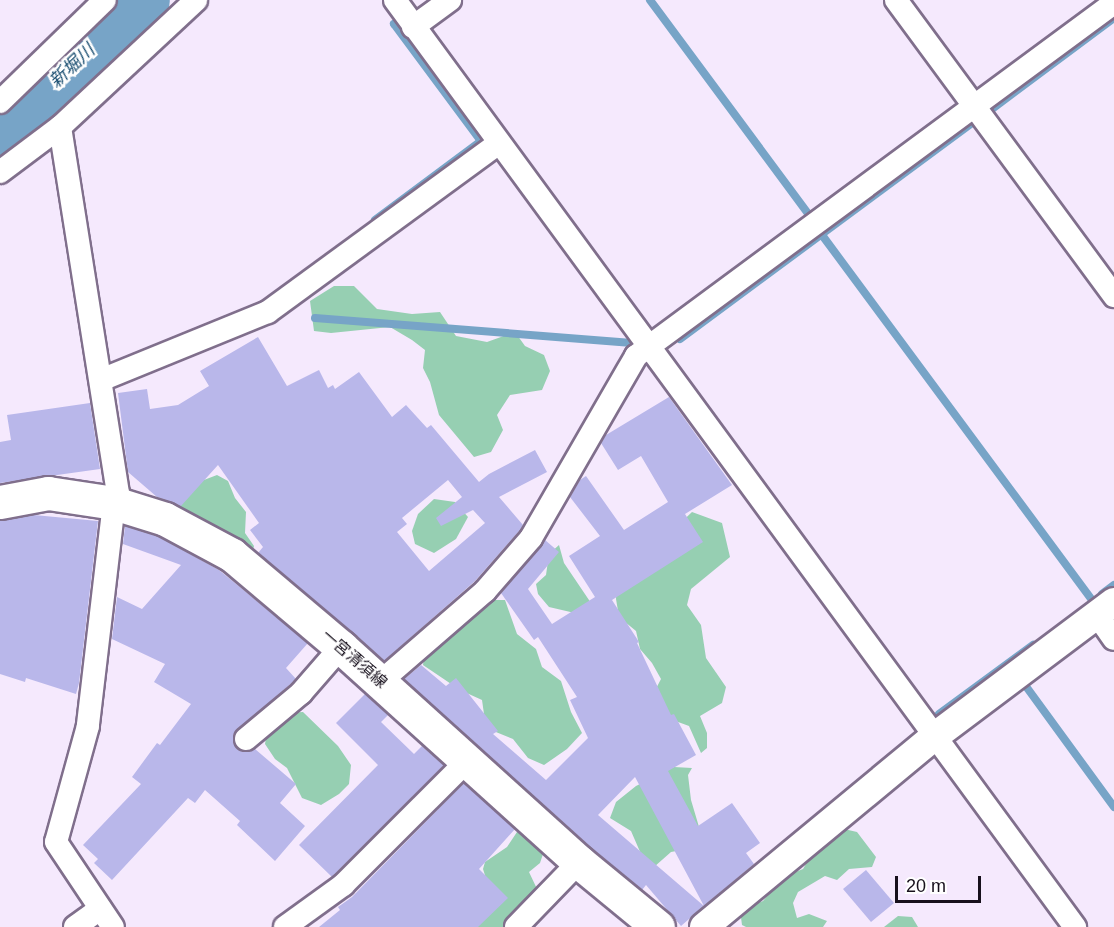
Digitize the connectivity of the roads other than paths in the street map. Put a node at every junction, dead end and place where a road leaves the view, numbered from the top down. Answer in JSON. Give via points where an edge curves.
{"nodes":[{"id":1,"x":105,"y":0,"type":"edge"},
{"id":2,"x":196,"y":0,"type":"edge"},
{"id":3,"x":394,"y":0,"type":"edge"},
{"id":4,"x":450,"y":0,"type":"edge"},
{"id":5,"x":896,"y":0,"type":"edge"},
{"id":6,"x":1114,"y":3,"type":"edge"},
{"id":7,"x":413,"y":27,"type":"junction"},
{"id":8,"x":0,"y":102,"type":"edge"},
{"id":9,"x":974,"y":105,"type":"junction"},
{"id":10,"x":60,"y":127,"type":"junction"},
{"id":11,"x":499,"y":143,"type":"junction"},
{"id":12,"x":0,"y":172,"type":"edge"},
{"id":13,"x":1114,"y":296,"type":"edge"},
{"id":14,"x":649,"y":346,"type":"junction"},
{"id":15,"x":101,"y":380,"type":"junction"},
{"id":16,"x":0,"y":502,"type":"edge"},
{"id":17,"x":114,"y":503,"type":"junction"},
{"id":18,"x":1105,"y":609,"type":"edge"},
{"id":19,"x":1114,"y":639,"type":"edge"},
{"id":20,"x":341,"y":647,"type":"junction"},
{"id":21,"x":380,"y":682,"type":"junction"},
{"id":22,"x":934,"y":737,"type":"junction"},
{"id":23,"x":246,"y":739,"type":"dead end"},
{"id":24,"x":467,"y":761,"type":"junction"},
{"id":25,"x":579,"y":862,"type":"junction"},
{"id":26,"x":106,"y":918,"type":"edge"},
{"id":27,"x":75,"y":927,"type":"edge"},
{"id":28,"x":285,"y":927,"type":"edge"},
{"id":29,"x":516,"y":927,"type":"edge"},
{"id":30,"x":658,"y":927,"type":"edge"},
{"id":31,"x":704,"y":927,"type":"edge"},
{"id":32,"x":1075,"y":927,"type":"edge"}],
"edges":[{"from":1,"to":8,"type":"street"},
{"from":2,"to":10,"type":"street"},
{"from":3,"to":7,"type":"street"},
{"from":4,"to":7,"type":"street"},
{"from":5,"to":9,"type":"street"},
{"from":6,"to":9,"type":"street"},
{"from":7,"to":11,"type":"street"},
{"from":9,"to":13,"type":"street"},
{"from":9,"to":14,"type":"street"},
{"from":10,"to":12,"type":"street"},
{"from":10,"to":15,"type":"street"},
{"from":11,"to":14,"type":"street"},
{"from":11,"to":15,"type":"street","via":[[268,312]]},
{"from":14,"to":21,"type":"street","via":[[636,356],[531,538],[485,591]]},
{"from":14,"to":22,"type":"street"},
{"from":15,"to":17,"type":"street","via":[[118,493]]},
{"from":16,"to":17,"type":"main road","name":"一宮清須線","via":[[48,493]]},
{"from":17,"to":20,"type":"main road","name":"一宮清須線","via":[[165,519],[232,555]]},
{"from":17,"to":26,"type":"street","via":[[88,726],[56,842]]},
{"from":18,"to":19,"type":"street"},
{"from":18,"to":22,"type":"street"},
{"from":20,"to":21,"type":"main road","name":"一宮清須線"},
{"from":20,"to":23,"type":"street","via":[[301,693]]},
{"from":21,"to":24,"type":"main road","name":"一宮清須線"},
{"from":22,"to":31,"type":"street"},
{"from":22,"to":32,"type":"street"},
{"from":24,"to":25,"type":"main road","name":"一宮清須線"},
{"from":24,"to":28,"type":"street","via":[[343,885]]},
{"from":25,"to":29,"type":"street"},
{"from":25,"to":30,"type":"main road","name":"一宮清須線"},
{"from":26,"to":27,"type":"street"}]}
